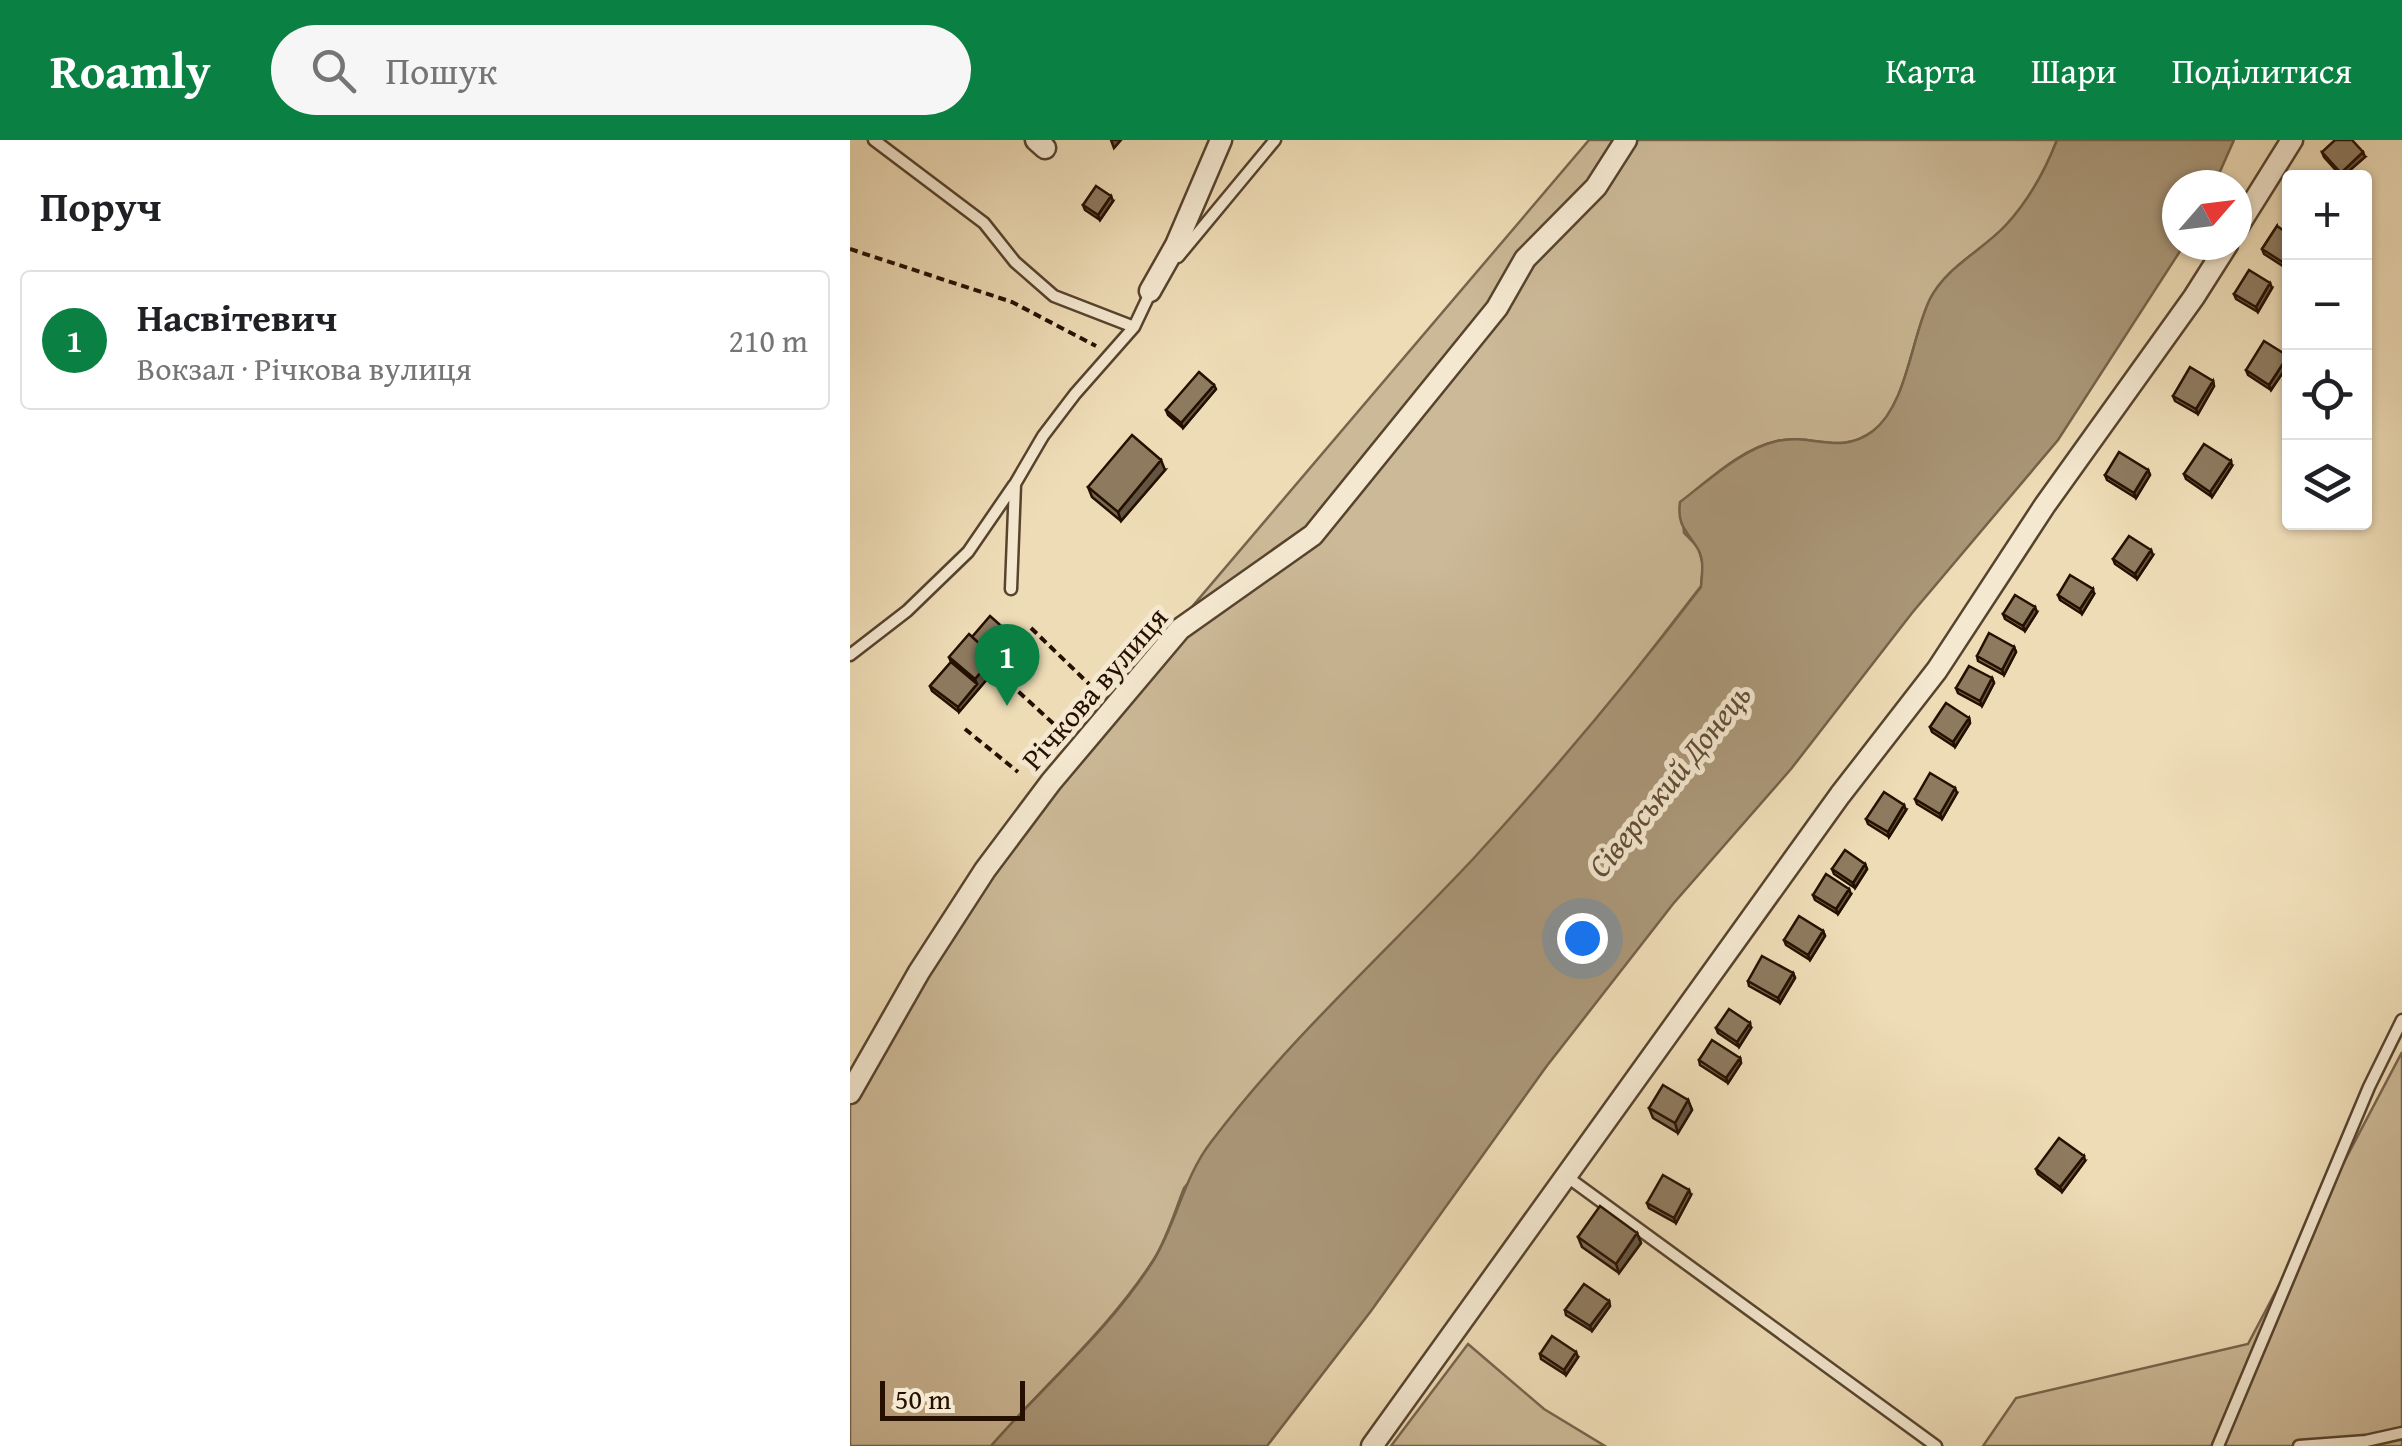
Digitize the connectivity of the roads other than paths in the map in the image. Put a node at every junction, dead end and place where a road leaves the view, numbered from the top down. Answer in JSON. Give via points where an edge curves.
{"nodes":[{"id":1,"x":874,"y":140,"type":"edge"},
{"id":2,"x":1221,"y":140,"type":"edge"},
{"id":3,"x":1275,"y":140,"type":"edge"},
{"id":4,"x":1626,"y":140,"type":"edge"},
{"id":5,"x":2292,"y":140,"type":"edge"},
{"id":6,"x":2252,"y":204,"type":"edge"},
{"id":7,"x":2217,"y":260,"type":"edge"},
{"id":8,"x":1150,"y":292,"type":"junction"},
{"id":9,"x":1134,"y":327,"type":"junction"},
{"id":10,"x":1015,"y":484,"type":"junction"},
{"id":11,"x":1011,"y":588,"type":"dead end"},
{"id":12,"x":850,"y":655,"type":"edge"},
{"id":13,"x":2402,"y":1020,"type":"edge"},
{"id":14,"x":850,"y":1092,"type":"edge"},
{"id":15,"x":1565,"y":1176,"type":"junction"},
{"id":16,"x":2402,"y":1433,"type":"edge"},
{"id":17,"x":1372,"y":1446,"type":"edge"},
{"id":18,"x":1936,"y":1446,"type":"edge"},
{"id":19,"x":2218,"y":1446,"type":"edge"},
{"id":20,"x":2299,"y":1446,"type":"edge"}],
"edges":[{"from":1,"to":9,"type":"lane","via":[[984,223],[1054,296]]},
{"from":2,"to":8,"type":"street"},
{"from":3,"to":8,"type":"lane"},
{"from":4,"to":14,"type":"street","name":"Річкова вулиця","via":[[1596,187],[1525,259],[1497,308],[1312,535],[1180,629],[1051,782],[918,972]]},
{"from":5,"to":6,"type":"street"},
{"from":7,"to":15,"type":"street","via":[[1936,670]]},
{"from":8,"to":9,"type":"lane"},
{"from":9,"to":10,"type":"lane","via":[[1043,436]]},
{"from":10,"to":11,"type":"lane"},
{"from":10,"to":12,"type":"lane","via":[[968,552]]},
{"from":13,"to":19,"type":"lane"},
{"from":15,"to":17,"type":"street"},
{"from":15,"to":18,"type":"lane"},
{"from":16,"to":20,"type":"lane"}]}
